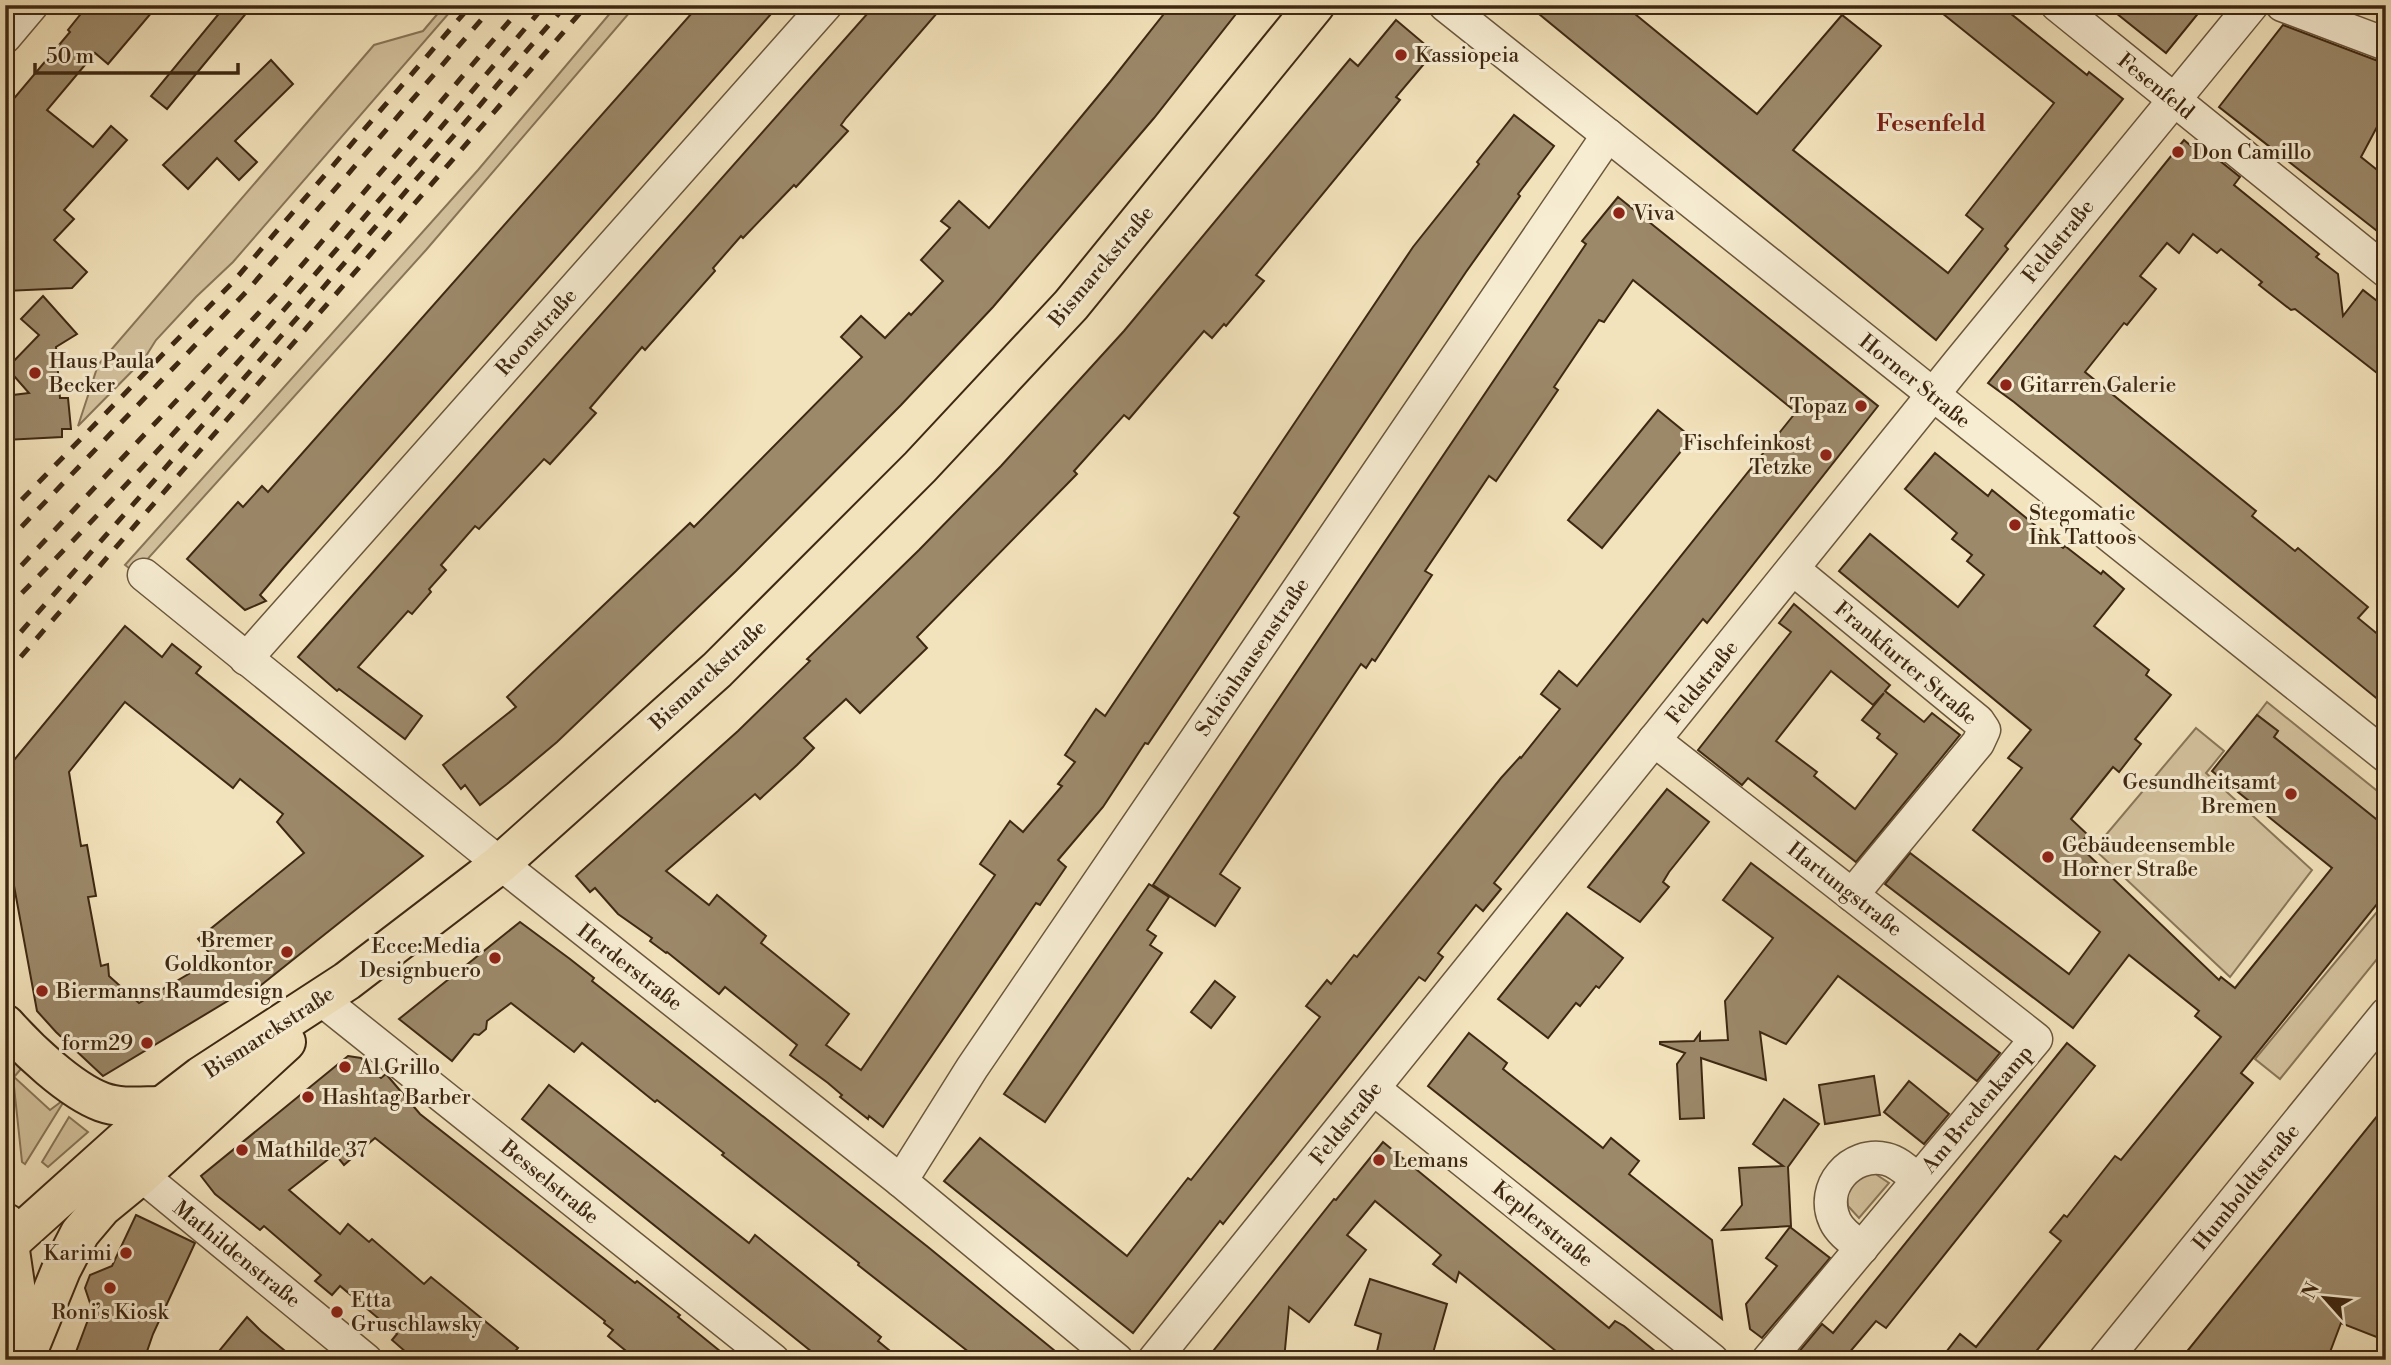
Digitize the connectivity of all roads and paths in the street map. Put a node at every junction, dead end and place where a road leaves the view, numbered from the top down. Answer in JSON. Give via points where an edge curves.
{"nodes":[{"id":1,"x":32,"y":5,"type":"edge"},
{"id":2,"x":826,"y":5,"type":"edge"},
{"id":3,"x":1315,"y":5,"type":"edge"},
{"id":4,"x":1445,"y":5,"type":"edge"},
{"id":5,"x":2057,"y":5,"type":"edge"},
{"id":6,"x":2252,"y":5,"type":"edge"},
{"id":7,"x":2282,"y":5,"type":"edge"},
{"id":8,"x":5,"y":37,"type":"edge"},
{"id":9,"x":2386,"y":44,"type":"edge"},
{"id":10,"x":2173,"y":100,"type":"junction"},
{"id":11,"x":1608,"y":135,"type":"junction"},
{"id":12,"x":2386,"y":271,"type":"edge"},
{"id":13,"x":1933,"y":395,"type":"junction"},
{"id":14,"x":1793,"y":569,"type":"junction"},
{"id":15,"x":144,"y":575,"type":"dead end"},
{"id":16,"x":246,"y":659,"type":"junction"},
{"id":17,"x":1654,"y":740,"type":"junction"},
{"id":18,"x":2386,"y":756,"type":"edge"},
{"id":19,"x":500,"y":864,"type":"junction"},
{"id":20,"x":1852,"y":895,"type":"junction"},
{"id":21,"x":337,"y":993,"type":"junction"},
{"id":22,"x":2386,"y":1014,"type":"edge"},
{"id":23,"x":5,"y":1024,"type":"edge"},
{"id":24,"x":2036,"y":1039,"type":"joint"},
{"id":25,"x":2376,"y":1047,"type":"edge"},
{"id":26,"x":1374,"y":1089,"type":"junction"},
{"id":27,"x":162,"y":1106,"type":"junction"},
{"id":28,"x":141,"y":1175,"type":"junction"},
{"id":29,"x":1918,"y":1180,"type":"junction"},
{"id":30,"x":901,"y":1181,"type":"junction"},
{"id":31,"x":6,"y":1236,"type":"edge"},
{"id":32,"x":1861,"y":1248,"type":"junction"},
{"id":33,"x":26,"y":1359,"type":"edge"},
{"id":34,"x":366,"y":1360,"type":"edge"},
{"id":35,"x":773,"y":1360,"type":"edge"},
{"id":36,"x":1117,"y":1360,"type":"edge"},
{"id":37,"x":1154,"y":1360,"type":"edge"},
{"id":38,"x":1712,"y":1360,"type":"edge"},
{"id":39,"x":1768,"y":1360,"type":"edge"},
{"id":40,"x":2105,"y":1360,"type":"edge"}],
"edges":[{"from":1,"to":8,"type":"street"},
{"from":2,"to":16,"type":"street","name":"Roonstraße"},
{"from":3,"to":19,"type":"main road","name":"Bismarckstraße","via":[[1070,305],[920,467],[717,670]]},
{"from":4,"to":11,"type":"street","name":"Horner Straße"},
{"from":5,"to":10,"type":"street","name":"Fesenfeld"},
{"from":6,"to":10,"type":"street","name":"Feldstraße"},
{"from":7,"to":9,"type":"street"},
{"from":10,"to":12,"type":"street","name":"Fesenfeld"},
{"from":10,"to":13,"type":"street","name":"Feldstraße"},
{"from":11,"to":13,"type":"street","name":"Horner Straße"},
{"from":11,"to":30,"type":"street","name":"Schönhausenstraße","via":[[972,1068]]},
{"from":13,"to":14,"type":"street","name":"Feldstraße"},
{"from":13,"to":18,"type":"street","name":"Horner Straße"},
{"from":14,"to":17,"type":"street","name":"Feldstraße"},
{"from":14,"to":20,"type":"street","name":"Frankfurter Straße","via":[[1984,730]]},
{"from":15,"to":16,"type":"street","name":"Herderstraße"},
{"from":16,"to":19,"type":"street","name":"Herderstraße"},
{"from":17,"to":20,"type":"street","name":"Hartungstraße"},
{"from":17,"to":26,"type":"street","name":"Feldstraße"},
{"from":19,"to":21,"type":"main road","name":"Bismarckstraße"},
{"from":19,"to":30,"type":"street","name":"Herderstraße"},
{"from":20,"to":24,"type":"street","name":"Hartungstraße"},
{"from":21,"to":27,"type":"main road","name":"Bismarckstraße","via":[[201,1076]]},
{"from":21,"to":28,"type":"main road"},
{"from":21,"to":35,"type":"street","name":"Besselstraße"},
{"from":22,"to":25,"type":"street","name":"Humboldtstraße"},
{"from":23,"to":27,"type":"main road","via":[[78,1090],[121,1106]]},
{"from":24,"to":29,"type":"street","name":"Am Bredenkamp"},
{"from":25,"to":40,"type":"street","name":"Humboldtstraße"},
{"from":26,"to":37,"type":"street","name":"Feldstraße"},
{"from":26,"to":38,"type":"street","name":"Keplerstraße"},
{"from":27,"to":31,"type":"main road","name":"Bismarckstraße"},
{"from":28,"to":33,"type":"main road","via":[[102,1207],[80,1233]]},
{"from":28,"to":34,"type":"street","name":"Mathildenstraße"},
{"from":29,"to":32,"type":"street","name":"Am Bredenkamp"},
{"from":29,"to":32,"type":"street","name":"Am Bredenkamp","via":[[1897,1163],[1873,1158],[1840,1174],[1831,1209],[1842,1231]]},
{"from":30,"to":36,"type":"street","name":"Herderstraße"},
{"from":31,"to":33,"type":"main road"},
{"from":32,"to":39,"type":"street","name":"Am Bredenkamp"}]}
